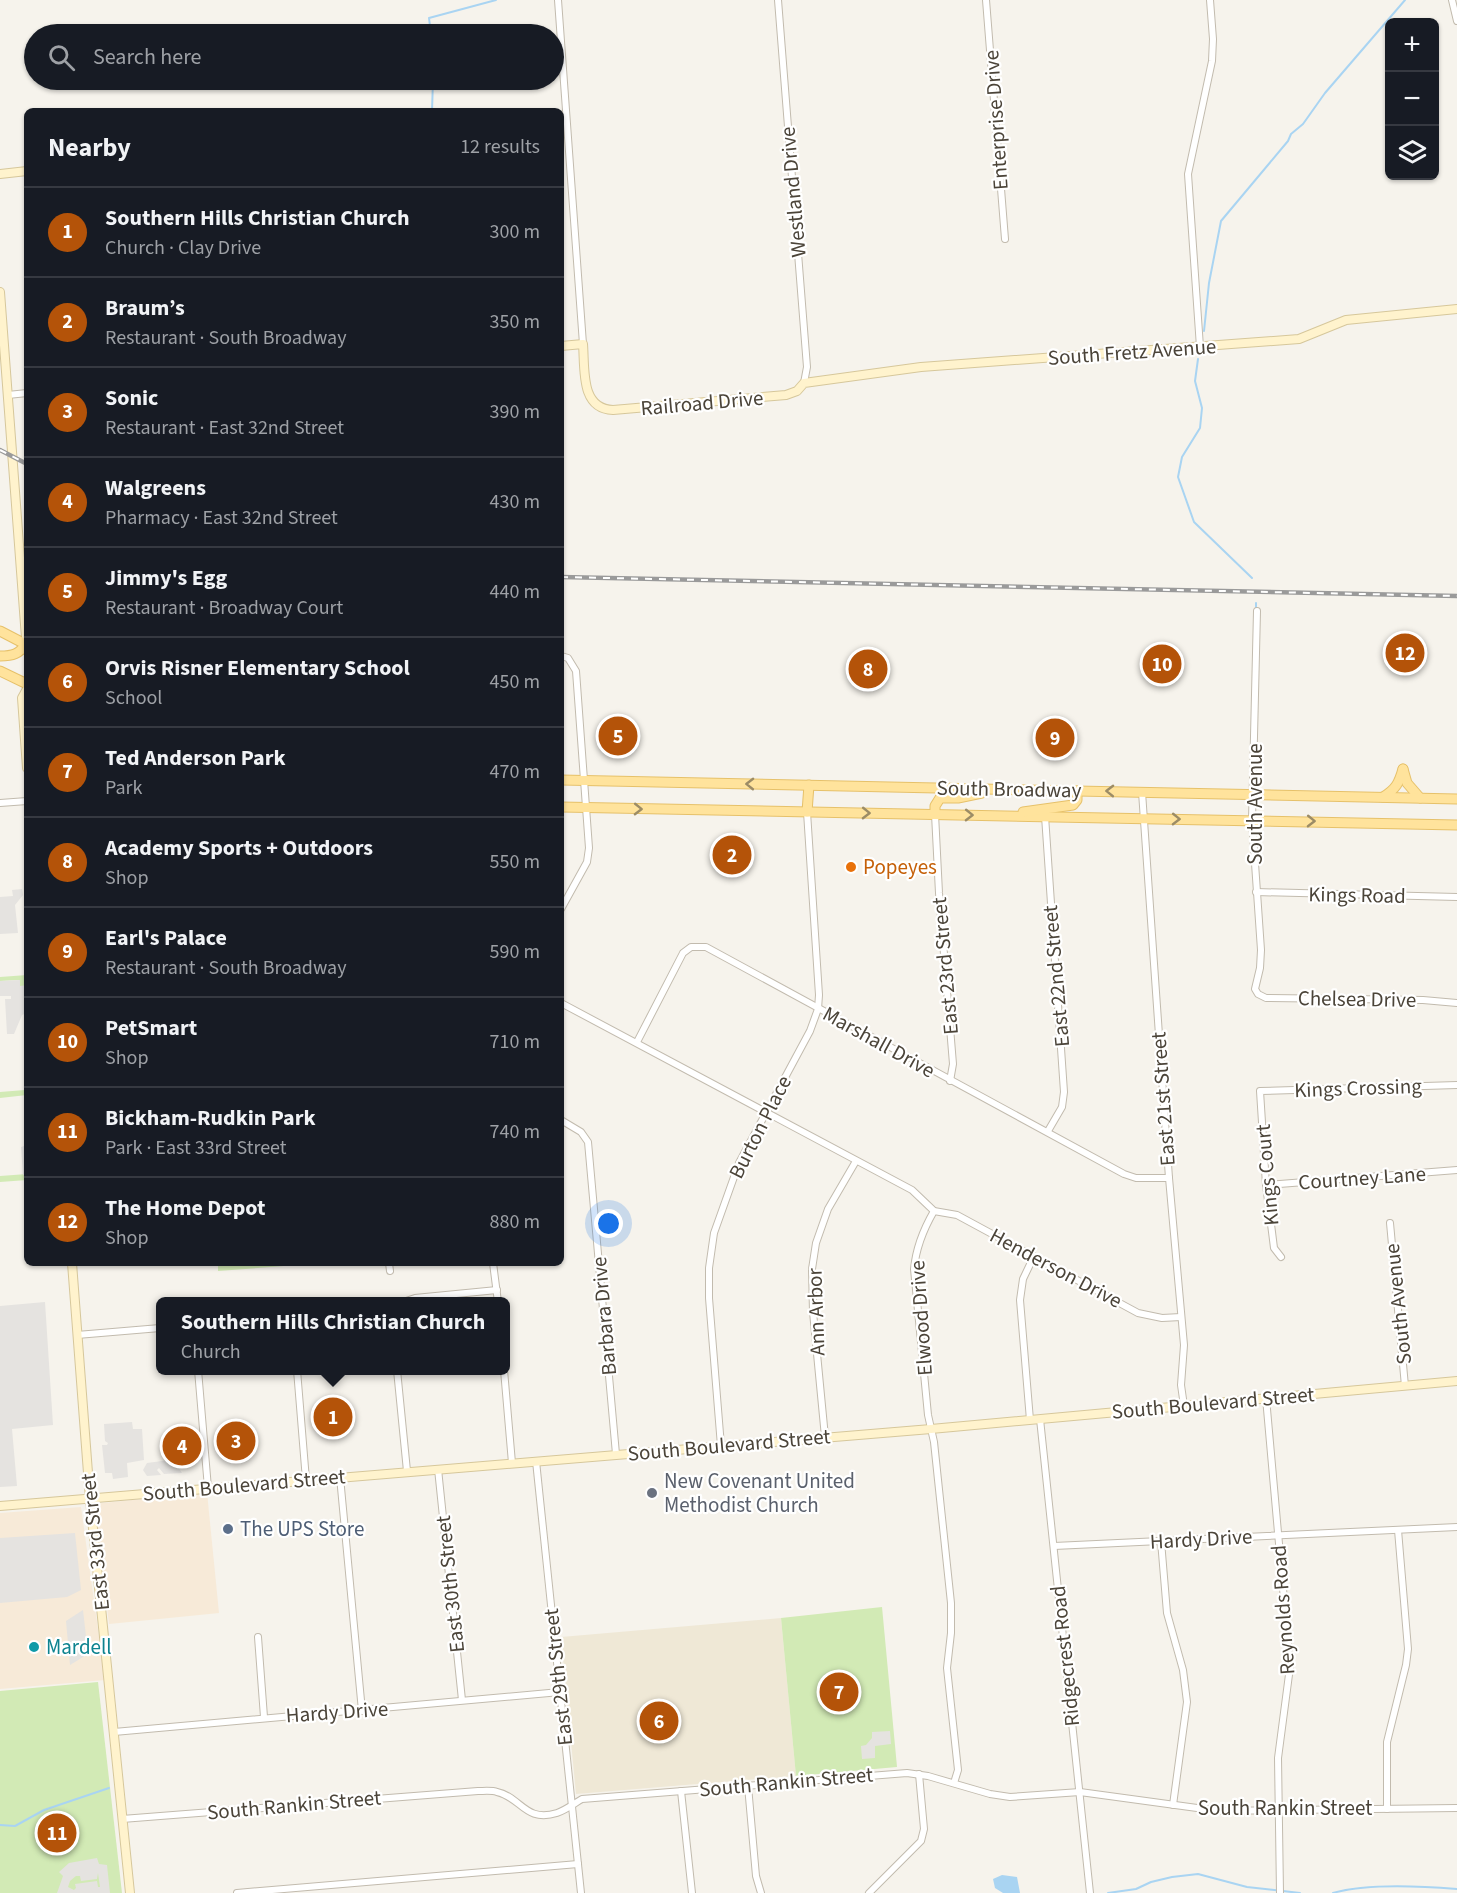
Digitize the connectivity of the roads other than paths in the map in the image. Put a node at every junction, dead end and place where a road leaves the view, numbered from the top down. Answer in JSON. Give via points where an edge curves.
{"nodes":[{"id":1,"x":558,"y":0,"type":"edge"},
{"id":2,"x":778,"y":0,"type":"edge"},
{"id":3,"x":986,"y":0,"type":"edge"},
{"id":4,"x":1210,"y":0,"type":"edge"},
{"id":5,"x":1452,"y":0,"type":"edge"},
{"id":6,"x":1457,"y":21,"type":"edge"},
{"id":7,"x":560,"y":24,"type":"edge"},
{"id":8,"x":564,"y":83,"type":"edge"},
{"id":9,"x":24,"y":171,"type":"edge"},
{"id":10,"x":0,"y":174,"type":"edge"},
{"id":11,"x":1005,"y":239,"type":"dead end"},
{"id":12,"x":0,"y":292,"type":"edge"},
{"id":13,"x":1457,"y":309,"type":"edge"},
{"id":14,"x":583,"y":344,"type":"junction"},
{"id":15,"x":564,"y":346,"type":"edge"},
{"id":16,"x":1200,"y":347,"type":"junction"},
{"id":17,"x":804,"y":383,"type":"junction"},
{"id":18,"x":24,"y":393,"type":"edge"},
{"id":19,"x":8,"y":395,"type":"junction"},
{"id":20,"x":24,"y":605,"type":"edge"},
{"id":21,"x":1257,"y":611,"type":"dead end"},
{"id":22,"x":0,"y":632,"type":"edge"},
{"id":23,"x":24,"y":643,"type":"edge"},
{"id":24,"x":24,"y":648,"type":"edge"},
{"id":25,"x":0,"y":656,"type":"edge"},
{"id":26,"x":564,"y":657,"type":"edge"},
{"id":27,"x":0,"y":671,"type":"edge"},
{"id":28,"x":24,"y":683,"type":"edge"},
{"id":29,"x":24,"y":694,"type":"edge"},
{"id":30,"x":24,"y":726,"type":"edge"},
{"id":31,"x":564,"y":780,"type":"edge"},
{"id":32,"x":585,"y":781,"type":"junction"},
{"id":33,"x":809,"y":785,"type":"junction"},
{"id":34,"x":996,"y":790,"type":"junction"},
{"id":35,"x":1077,"y":791,"type":"junction"},
{"id":36,"x":1142,"y":792,"type":"junction"},
{"id":37,"x":1254,"y":795,"type":"junction"},
{"id":38,"x":1382,"y":798,"type":"junction"},
{"id":39,"x":1420,"y":798,"type":"junction"},
{"id":40,"x":1457,"y":799,"type":"edge"},
{"id":41,"x":24,"y":801,"type":"edge"},
{"id":42,"x":0,"y":803,"type":"edge"},
{"id":43,"x":564,"y":807,"type":"edge"},
{"id":44,"x":585,"y":807,"type":"junction"},
{"id":45,"x":807,"y":812,"type":"junction"},
{"id":46,"x":935,"y":814,"type":"junction"},
{"id":47,"x":1003,"y":815,"type":"junction"},
{"id":48,"x":1045,"y":816,"type":"junction"},
{"id":49,"x":1144,"y":818,"type":"junction"},
{"id":50,"x":1252,"y":820,"type":"junction"},
{"id":51,"x":1456,"y":824,"type":"edge"},
{"id":52,"x":1256,"y":892,"type":"junction"},
{"id":53,"x":1457,"y":897,"type":"edge"},
{"id":54,"x":564,"y":903,"type":"edge"},
{"id":55,"x":1258,"y":994,"type":"joint"},
{"id":56,"x":1457,"y":1002,"type":"edge"},
{"id":57,"x":564,"y":1005,"type":"edge"},
{"id":58,"x":818,"y":1009,"type":"junction"},
{"id":59,"x":637,"y":1042,"type":"junction"},
{"id":60,"x":950,"y":1081,"type":"junction"},
{"id":61,"x":1457,"y":1085,"type":"edge"},
{"id":62,"x":1260,"y":1091,"type":"joint"},
{"id":63,"x":767,"y":1112,"type":"junction"},
{"id":64,"x":564,"y":1122,"type":"edge"},
{"id":65,"x":1048,"y":1131,"type":"junction"},
{"id":66,"x":856,"y":1161,"type":"junction"},
{"id":67,"x":1457,"y":1170,"type":"edge"},
{"id":68,"x":1169,"y":1178,"type":"junction"},
{"id":69,"x":1266,"y":1185,"type":"junction"},
{"id":70,"x":934,"y":1211,"type":"junction"},
{"id":71,"x":1390,"y":1223,"type":"dead end"},
{"id":72,"x":1034,"y":1256,"type":"junction"},
{"id":73,"x":1281,"y":1257,"type":"dead end"},
{"id":74,"x":72,"y":1266,"type":"edge"},
{"id":75,"x":389,"y":1266,"type":"edge"},
{"id":76,"x":493,"y":1266,"type":"edge"},
{"id":77,"x":390,"y":1271,"type":"dead end"},
{"id":78,"x":497,"y":1290,"type":"junction"},
{"id":79,"x":425,"y":1297,"type":"edge"},
{"id":80,"x":498,"y":1297,"type":"edge"},
{"id":81,"x":1181,"y":1317,"type":"junction"},
{"id":82,"x":156,"y":1328,"type":"edge"},
{"id":83,"x":77,"y":1335,"type":"junction"},
{"id":84,"x":198,"y":1375,"type":"edge"},
{"id":85,"x":297,"y":1375,"type":"edge"},
{"id":86,"x":397,"y":1375,"type":"edge"},
{"id":87,"x":504,"y":1375,"type":"edge"},
{"id":88,"x":1457,"y":1381,"type":"edge"},
{"id":89,"x":1406,"y":1386,"type":"junction"},
{"id":90,"x":1266,"y":1398,"type":"junction"},
{"id":91,"x":1184,"y":1406,"type":"junction"},
{"id":92,"x":1040,"y":1419,"type":"junction"},
{"id":93,"x":1030,"y":1420,"type":"junction"},
{"id":94,"x":931,"y":1429,"type":"junction"},
{"id":95,"x":825,"y":1437,"type":"junction"},
{"id":96,"x":721,"y":1446,"type":"junction"},
{"id":97,"x":616,"y":1454,"type":"junction"},
{"id":98,"x":536,"y":1461,"type":"junction"},
{"id":99,"x":512,"y":1463,"type":"junction"},
{"id":100,"x":438,"y":1468,"type":"junction"},
{"id":101,"x":407,"y":1471,"type":"junction"},
{"id":102,"x":340,"y":1477,"type":"junction"},
{"id":103,"x":306,"y":1479,"type":"junction"},
{"id":104,"x":208,"y":1488,"type":"junction"},
{"id":105,"x":90,"y":1499,"type":"junction"},
{"id":106,"x":0,"y":1506,"type":"edge"},
{"id":107,"x":1457,"y":1527,"type":"edge"},
{"id":108,"x":1398,"y":1530,"type":"junction"},
{"id":109,"x":1278,"y":1536,"type":"junction"},
{"id":110,"x":1161,"y":1541,"type":"junction"},
{"id":111,"x":1054,"y":1546,"type":"junction"},
{"id":112,"x":258,"y":1637,"type":"dead end"},
{"id":113,"x":560,"y":1692,"type":"junction"},
{"id":114,"x":462,"y":1700,"type":"junction"},
{"id":115,"x":362,"y":1711,"type":"junction"},
{"id":116,"x":264,"y":1717,"type":"junction"},
{"id":117,"x":114,"y":1732,"type":"junction"},
{"id":118,"x":919,"y":1774,"type":"junction"},
{"id":119,"x":954,"y":1783,"type":"junction"},
{"id":120,"x":748,"y":1786,"type":"junction"},
{"id":121,"x":681,"y":1791,"type":"junction"},
{"id":122,"x":1080,"y":1792,"type":"junction"},
{"id":123,"x":572,"y":1805,"type":"junction"},
{"id":124,"x":1173,"y":1805,"type":"junction"},
{"id":125,"x":1457,"y":1808,"type":"edge"},
{"id":126,"x":1387,"y":1809,"type":"junction"},
{"id":127,"x":1278,"y":1810,"type":"junction"},
{"id":128,"x":122,"y":1819,"type":"junction"},
{"id":129,"x":578,"y":1864,"type":"junction"},
{"id":130,"x":130,"y":1893,"type":"edge"},
{"id":131,"x":237,"y":1893,"type":"edge"},
{"id":132,"x":581,"y":1893,"type":"edge"},
{"id":133,"x":692,"y":1893,"type":"edge"},
{"id":134,"x":761,"y":1893,"type":"edge"},
{"id":135,"x":869,"y":1893,"type":"edge"},
{"id":136,"x":1090,"y":1893,"type":"edge"},
{"id":137,"x":1280,"y":1893,"type":"edge"}],
"edges":[{"from":1,"to":7,"type":"street"},
{"from":2,"to":17,"type":"street","name":"Westland Drive","via":[[807,367]]},
{"from":3,"to":11,"type":"street","name":"Enterprise Drive"},
{"from":4,"to":16,"type":"street","via":[[1212,61],[1188,174]]},
{"from":5,"to":6,"type":"street"},
{"from":8,"to":14,"type":"street"},
{"from":9,"to":10,"type":"main road"},
{"from":12,"to":19,"type":"main road"},
{"from":13,"to":16,"type":"main road","name":"South Fretz Avenue","via":[[1346,320],[1299,339]]},
{"from":14,"to":15,"type":"main road"},
{"from":14,"to":17,"type":"main road","name":"Railroad Drive","via":[[590,398],[597,406],[614,410],[786,395]]},
{"from":16,"to":17,"type":"main road","name":"South Fretz Avenue","via":[[921,367]]},
{"from":18,"to":19,"type":"street"},
{"from":19,"to":20,"type":"main road"},
{"from":21,"to":37,"type":"street","name":"South Avenue"},
{"from":22,"to":23,"type":"main road"},
{"from":24,"to":25,"type":"main road","via":[[14,655]]},
{"from":26,"to":32,"type":"street","via":[[576,671]]},
{"from":27,"to":28,"type":"main road"},
{"from":29,"to":30,"type":"main road"},
{"from":31,"to":32,"type":"main road","name":"South Broadway"},
{"from":33,"to":32,"type":"main road","name":"South Broadway","one_way":true},
{"from":32,"to":44,"type":"street"},
{"from":33,"to":34,"type":"main road","name":"South Broadway"},
{"from":33,"to":45,"type":"main road"},
{"from":34,"to":35,"type":"main road","name":"South Broadway"},
{"from":34,"to":46,"type":"main road","via":[[940,798]]},
{"from":36,"to":35,"type":"main road","name":"South Broadway","one_way":true},
{"from":35,"to":47,"type":"main road","via":[[1073,805]]},
{"from":36,"to":37,"type":"main road","name":"South Broadway"},
{"from":36,"to":49,"type":"street","name":"East 21st Street"},
{"from":37,"to":38,"type":"main road","name":"South Broadway"},
{"from":37,"to":50,"type":"street","name":"South Avenue"},
{"from":38,"to":39,"type":"main road","name":"South Broadway"},
{"from":38,"to":39,"type":"main road","via":[[1398,786],[1403,769],[1407,783]]},
{"from":39,"to":40,"type":"main road","name":"South Broadway"},
{"from":41,"to":42,"type":"street"},
{"from":43,"to":44,"type":"main road","name":"South Broadway"},
{"from":44,"to":45,"type":"main road","name":"South Broadway","one_way":true},
{"from":44,"to":54,"type":"street","via":[[589,834],[586,862]]},
{"from":45,"to":46,"type":"main road","name":"South Broadway","one_way":true},
{"from":45,"to":58,"type":"street","name":"Burton Place"},
{"from":46,"to":47,"type":"main road","name":"South Broadway","one_way":true},
{"from":46,"to":60,"type":"street","name":"East 23rd Street","via":[[953,1064]]},
{"from":47,"to":48,"type":"main road","name":"South Broadway"},
{"from":48,"to":49,"type":"main road","name":"South Broadway"},
{"from":48,"to":65,"type":"street","name":"East 22nd Street","via":[[1064,1081],[1062,1107]]},
{"from":49,"to":50,"type":"main road","name":"South Broadway","one_way":true},
{"from":49,"to":68,"type":"street","name":"East 21st Street"},
{"from":50,"to":51,"type":"main road","name":"South Broadway","one_way":true},
{"from":50,"to":52,"type":"street","name":"South Avenue"},
{"from":52,"to":53,"type":"street","name":"Kings Road"},
{"from":52,"to":55,"type":"street","name":"South Avenue","via":[[1261,950],[1254,989]]},
{"from":55,"to":56,"type":"street","name":"Chelsea Drive","via":[[1266,998]]},
{"from":57,"to":59,"type":"street"},
{"from":58,"to":59,"type":"street","name":"Marshall Drive","via":[[706,947],[691,947],[683,953]]},
{"from":58,"to":60,"type":"street","name":"Marshall Drive"},
{"from":58,"to":63,"type":"street","name":"Burton Place"},
{"from":59,"to":63,"type":"street"},
{"from":60,"to":65,"type":"street","name":"Marshall Drive"},
{"from":61,"to":62,"type":"street","name":"Kings Crossing"},
{"from":62,"to":69,"type":"street","name":"Kings Court"},
{"from":63,"to":66,"type":"street"},
{"from":63,"to":96,"type":"street","name":"Burton Place","via":[[739,1163],[720,1213],[709,1268]]},
{"from":64,"to":97,"type":"street","name":"Barbara Drive","via":[[581,1132],[588,1142]]},
{"from":65,"to":68,"type":"street","name":"Marshall Drive","via":[[1124,1174]]},
{"from":66,"to":70,"type":"street","via":[[912,1190]]},
{"from":66,"to":95,"type":"street","name":"Ann Arbor","via":[[828,1209],[812,1269]]},
{"from":67,"to":69,"type":"street","name":"Courtney Lane"},
{"from":68,"to":81,"type":"street","name":"East 21st Street"},
{"from":69,"to":73,"type":"street","name":"Kings Court","via":[[1274,1248]]},
{"from":70,"to":72,"type":"street","name":"Henderson Drive","via":[[957,1215]]},
{"from":70,"to":94,"type":"street","name":"Elwood Drive","via":[[915,1252],[914,1269]]},
{"from":71,"to":89,"type":"street","name":"South Avenue"},
{"from":72,"to":81,"type":"street","name":"Henderson Drive","via":[[1138,1313]]},
{"from":72,"to":93,"type":"street","via":[[1023,1279],[1020,1300]]},
{"from":74,"to":83,"type":"main road","name":"East 33rd Street"},
{"from":75,"to":77,"type":"street"},
{"from":76,"to":78,"type":"street"},
{"from":78,"to":79,"type":"street"},
{"from":78,"to":80,"type":"street"},
{"from":81,"to":91,"type":"street","name":"East 21st Street"},
{"from":82,"to":83,"type":"street"},
{"from":83,"to":105,"type":"main road","name":"East 33rd Street"},
{"from":84,"to":104,"type":"street"},
{"from":85,"to":103,"type":"street"},
{"from":86,"to":101,"type":"street"},
{"from":87,"to":99,"type":"street"},
{"from":88,"to":89,"type":"main road","name":"South Boulevard Street"},
{"from":89,"to":90,"type":"main road","name":"South Boulevard Street"},
{"from":90,"to":91,"type":"main road","name":"South Boulevard Street"},
{"from":90,"to":109,"type":"street","name":"Reynolds Road"},
{"from":91,"to":92,"type":"main road","name":"South Boulevard Street"},
{"from":92,"to":93,"type":"main road","name":"South Boulevard Street"},
{"from":92,"to":111,"type":"street","name":"Ridgecrest Road"},
{"from":93,"to":94,"type":"main road","name":"South Boulevard Street"},
{"from":94,"to":95,"type":"main road","name":"South Boulevard Street"},
{"from":94,"to":119,"type":"street","name":"Elwood Drive","via":[[951,1603],[947,1668],[958,1770]]},
{"from":95,"to":96,"type":"main road","name":"South Boulevard Street"},
{"from":96,"to":97,"type":"main road","name":"South Boulevard Street"},
{"from":97,"to":98,"type":"main road","name":"South Boulevard Street"},
{"from":98,"to":99,"type":"main road","name":"South Boulevard Street"},
{"from":98,"to":113,"type":"street","name":"East 29th Street"},
{"from":99,"to":100,"type":"main road","name":"South Boulevard Street"},
{"from":100,"to":101,"type":"main road","name":"South Boulevard Street"},
{"from":100,"to":114,"type":"street","name":"East 30th Street"},
{"from":101,"to":102,"type":"main road","name":"South Boulevard Street"},
{"from":102,"to":103,"type":"main road","name":"South Boulevard Street"},
{"from":102,"to":115,"type":"street"},
{"from":103,"to":104,"type":"main road","name":"South Boulevard Street"},
{"from":104,"to":105,"type":"main road","name":"South Boulevard Street"},
{"from":105,"to":106,"type":"main road","name":"South Boulevard Street"},
{"from":105,"to":117,"type":"main road","name":"East 33rd Street"},
{"from":107,"to":108,"type":"street","name":"Hardy Drive"},
{"from":108,"to":109,"type":"street","name":"Hardy Drive"},
{"from":108,"to":126,"type":"street","via":[[1408,1649],[1387,1742]]},
{"from":109,"to":110,"type":"street","name":"Hardy Drive"},
{"from":109,"to":127,"type":"street","name":"Reynolds Road","via":[[1290,1667],[1278,1758]]},
{"from":110,"to":111,"type":"street","name":"Hardy Drive"},
{"from":110,"to":124,"type":"street","via":[[1167,1613],[1183,1670],[1187,1702]]},
{"from":111,"to":122,"type":"street","name":"Ridgecrest Road"},
{"from":112,"to":116,"type":"street"},
{"from":113,"to":114,"type":"street","name":"Hardy Drive"},
{"from":113,"to":123,"type":"street","name":"East 29th Street"},
{"from":114,"to":115,"type":"street","name":"Hardy Drive"},
{"from":115,"to":116,"type":"street","name":"Hardy Drive"},
{"from":116,"to":117,"type":"street","name":"Hardy Drive"},
{"from":117,"to":128,"type":"main road","name":"East 33rd Street"},
{"from":118,"to":119,"type":"street","name":"South Rankin Street"},
{"from":118,"to":120,"type":"street","name":"South Rankin Street"},
{"from":118,"to":135,"type":"street","via":[[924,1829],[921,1841]]},
{"from":119,"to":122,"type":"street","name":"South Rankin Street","via":[[1010,1797]]},
{"from":120,"to":121,"type":"street","name":"South Rankin Street"},
{"from":120,"to":134,"type":"street"},
{"from":121,"to":123,"type":"street","name":"South Rankin Street","via":[[582,1799]]},
{"from":121,"to":133,"type":"street"},
{"from":122,"to":124,"type":"street","name":"South Rankin Street"},
{"from":122,"to":136,"type":"street","name":"Ridgecrest Road"},
{"from":123,"to":128,"type":"street","name":"South Rankin Street","via":[[558,1813],[540,1815],[526,1811],[498,1792],[478,1791]]},
{"from":123,"to":129,"type":"street","name":"East 29th Street"},
{"from":124,"to":127,"type":"street","name":"South Rankin Street","via":[[1219,1811]]},
{"from":125,"to":126,"type":"street","name":"South Rankin Street"},
{"from":126,"to":127,"type":"street","name":"South Rankin Street"},
{"from":127,"to":137,"type":"street","name":"Reynolds Road"},
{"from":128,"to":130,"type":"main road","name":"East 33rd Street"},
{"from":129,"to":131,"type":"street"},
{"from":129,"to":132,"type":"street","name":"East 29th Street"}]}
